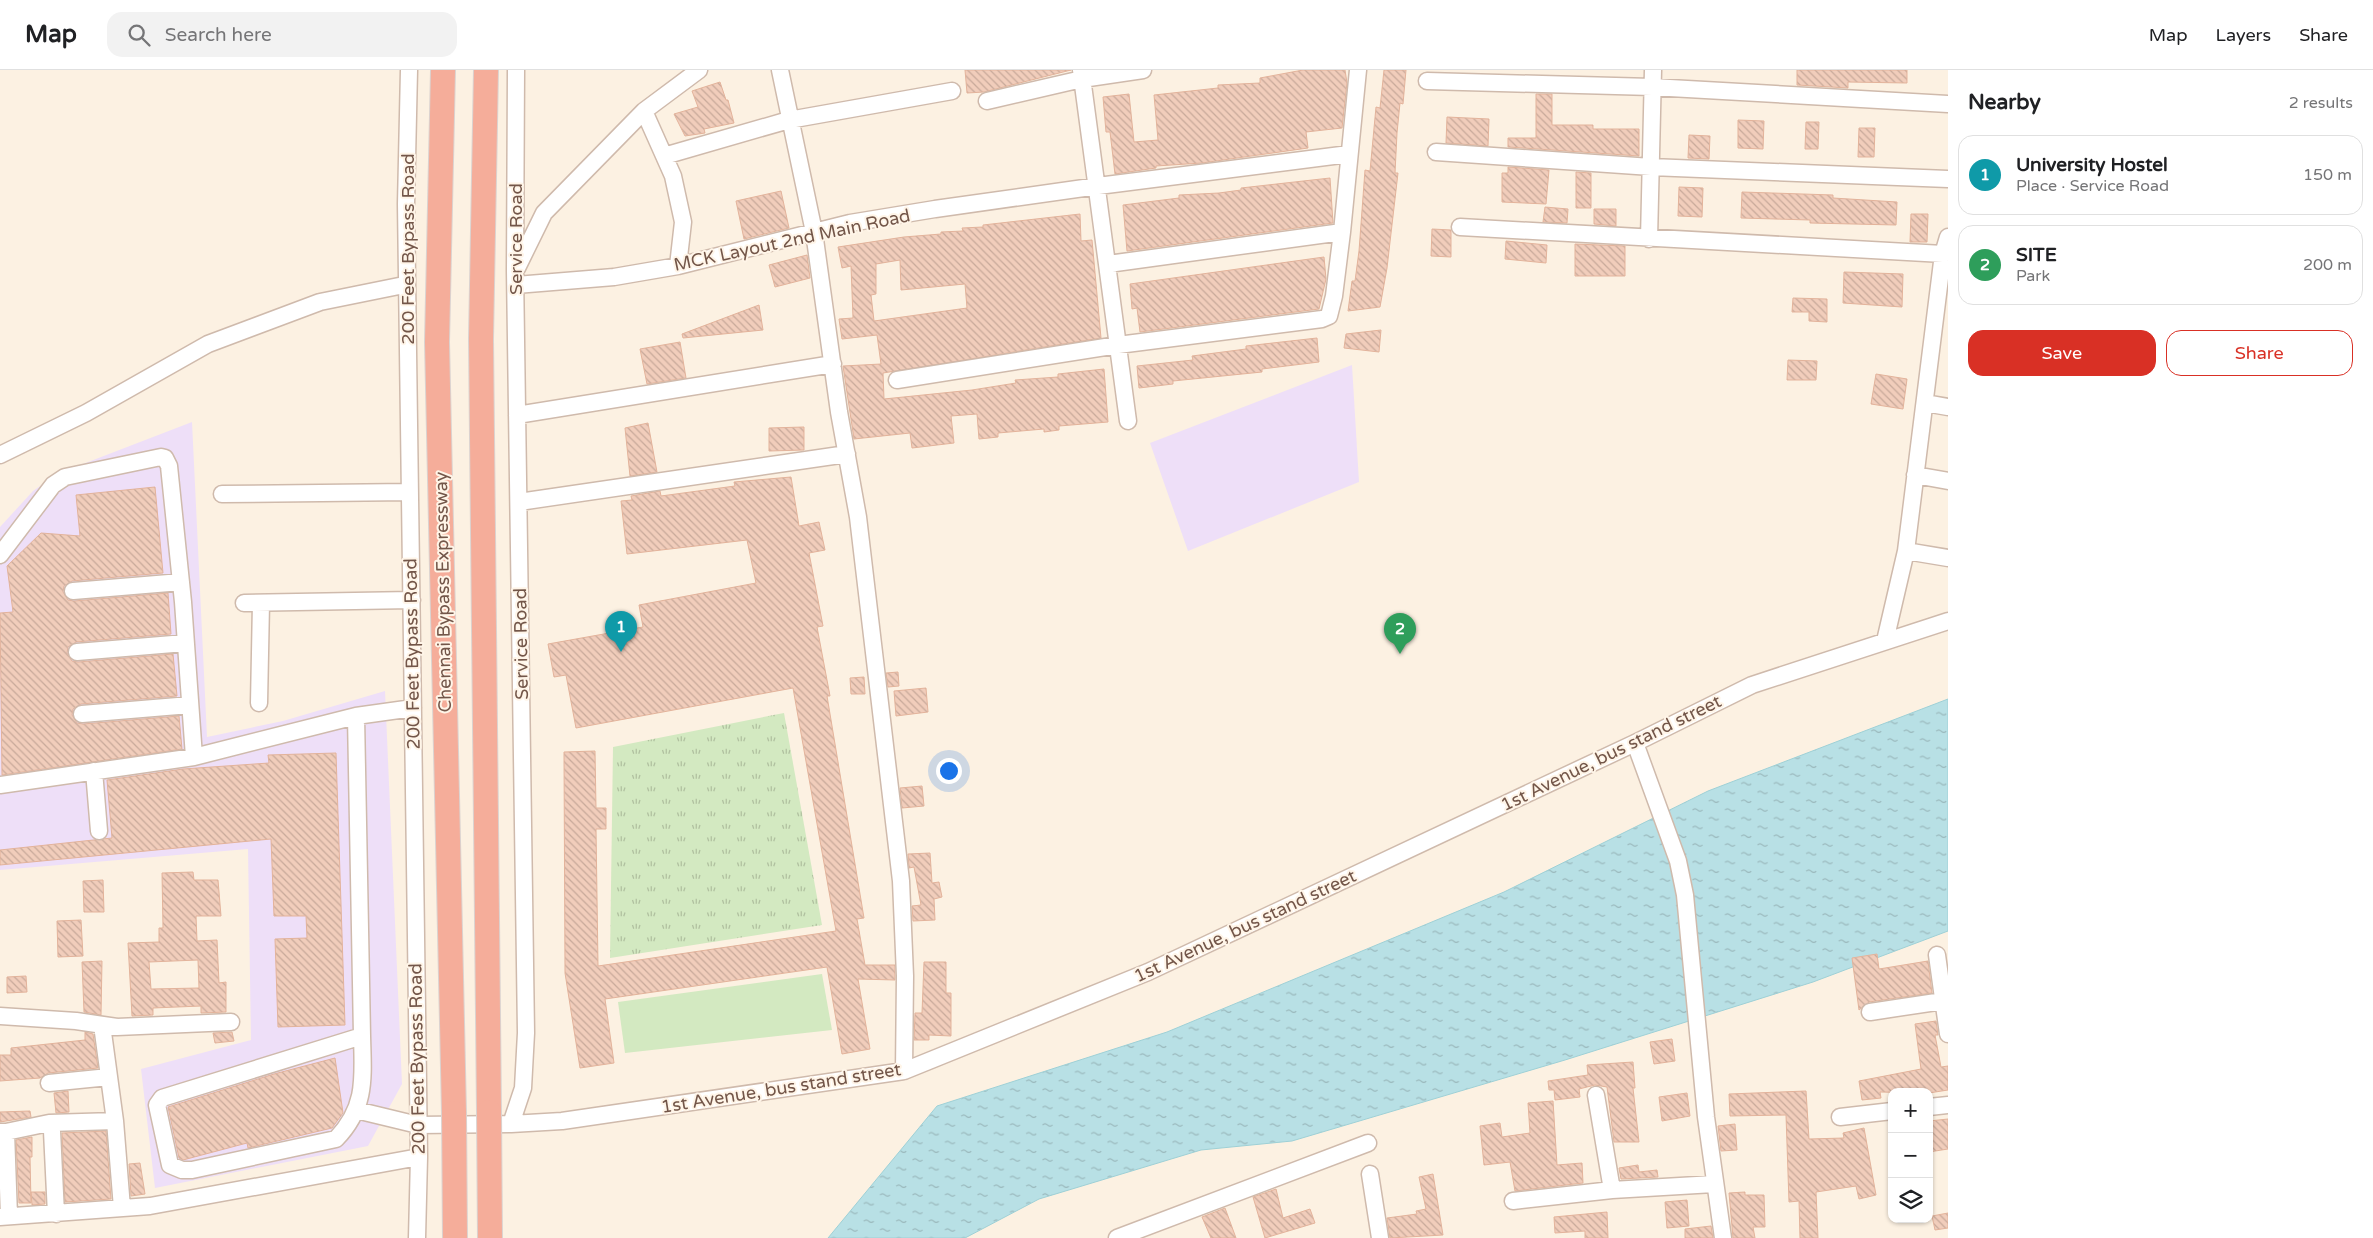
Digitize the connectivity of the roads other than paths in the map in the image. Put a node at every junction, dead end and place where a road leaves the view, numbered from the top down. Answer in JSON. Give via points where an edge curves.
{"nodes":[{"id":1,"x":408,"y":70,"type":"edge"},
{"id":2,"x":443,"y":70,"type":"edge"},
{"id":3,"x":486,"y":70,"type":"edge"},
{"id":4,"x":516,"y":70,"type":"edge"},
{"id":5,"x":699,"y":70,"type":"edge"},
{"id":6,"x":780,"y":70,"type":"edge"},
{"id":7,"x":1143,"y":70,"type":"edge"},
{"id":8,"x":1358,"y":70,"type":"edge"},
{"id":9,"x":1653,"y":70,"type":"edge"},
{"id":10,"x":1082,"y":74,"type":"edge"},
{"id":11,"x":1427,"y":81,"type":"dead end"},
{"id":12,"x":1652,"y":87,"type":"junction"},
{"id":13,"x":952,"y":91,"type":"dead end"},
{"id":14,"x":987,"y":101,"type":"dead end"},
{"id":15,"x":1948,"y":104,"type":"edge"},
{"id":16,"x":644,"y":111,"type":"junction"},
{"id":17,"x":789,"y":120,"type":"junction"},
{"id":18,"x":1436,"y":152,"type":"dead end"},
{"id":19,"x":1349,"y":154,"type":"junction"},
{"id":20,"x":664,"y":156,"type":"junction"},
{"id":21,"x":1651,"y":167,"type":"junction"},
{"id":22,"x":1948,"y":179,"type":"edge"},
{"id":23,"x":1098,"y":186,"type":"junction"},
{"id":24,"x":1460,"y":227,"type":"dead end"},
{"id":25,"x":814,"y":232,"type":"junction"},
{"id":26,"x":1342,"y":232,"type":"junction"},
{"id":27,"x":1948,"y":237,"type":"edge"},
{"id":28,"x":1649,"y":239,"type":"junction"},
{"id":29,"x":1943,"y":254,"type":"junction"},
{"id":30,"x":1108,"y":264,"type":"junction"},
{"id":31,"x":678,"y":266,"type":"junction"},
{"id":32,"x":515,"y":278,"type":"junction"},
{"id":33,"x":407,"y":288,"type":"junction"},
{"id":34,"x":1941,"y":324,"type":"edge"},
{"id":35,"x":1118,"y":345,"type":"junction"},
{"id":36,"x":833,"y":364,"type":"junction"},
{"id":37,"x":897,"y":380,"type":"dead end"},
{"id":38,"x":1924,"y":403,"type":"junction"},
{"id":39,"x":1948,"y":407,"type":"edge"},
{"id":40,"x":518,"y":415,"type":"junction"},
{"id":41,"x":1128,"y":421,"type":"dead end"},
{"id":42,"x":0,"y":454,"type":"edge"},
{"id":43,"x":847,"y":454,"type":"junction"},
{"id":44,"x":1916,"y":475,"type":"junction"},
{"id":45,"x":1948,"y":481,"type":"edge"},
{"id":46,"x":410,"y":492,"type":"junction"},
{"id":47,"x":222,"y":494,"type":"dead end"},
{"id":48,"x":519,"y":502,"type":"junction"},
{"id":49,"x":1906,"y":551,"type":"junction"},
{"id":50,"x":0,"y":555,"type":"edge"},
{"id":51,"x":1948,"y":558,"type":"edge"},
{"id":52,"x":181,"y":582,"type":"junction"},
{"id":53,"x":73,"y":591,"type":"dead end"},
{"id":54,"x":412,"y":600,"type":"junction"},
{"id":55,"x":244,"y":603,"type":"dead end"},
{"id":56,"x":261,"y":603,"type":"junction"},
{"id":57,"x":1948,"y":622,"type":"edge"},
{"id":58,"x":1885,"y":641,"type":"junction"},
{"id":59,"x":185,"y":643,"type":"junction"},
{"id":60,"x":78,"y":652,"type":"dead end"},
{"id":61,"x":259,"y":703,"type":"dead end"},
{"id":62,"x":190,"y":705,"type":"junction"},
{"id":63,"x":413,"y":708,"type":"junction"},
{"id":64,"x":82,"y":714,"type":"dead end"},
{"id":65,"x":356,"y":716,"type":"junction"},
{"id":66,"x":1635,"y":743,"type":"junction"},
{"id":67,"x":194,"y":757,"type":"junction"},
{"id":68,"x":94,"y":771,"type":"junction"},
{"id":69,"x":0,"y":785,"type":"edge"},
{"id":70,"x":99,"y":831,"type":"dead end"},
{"id":71,"x":1938,"y":955,"type":"dead end"},
{"id":72,"x":1943,"y":1001,"type":"junction"},
{"id":73,"x":1870,"y":1012,"type":"dead end"},
{"id":74,"x":0,"y":1016,"type":"edge"},
{"id":75,"x":231,"y":1022,"type":"dead end"},
{"id":76,"x":102,"y":1026,"type":"junction"},
{"id":77,"x":1948,"y":1034,"type":"edge"},
{"id":78,"x":362,"y":1036,"type":"junction"},
{"id":79,"x":904,"y":1071,"type":"junction"},
{"id":80,"x":109,"y":1078,"type":"junction"},
{"id":81,"x":50,"y":1082,"type":"dead end"},
{"id":82,"x":1596,"y":1096,"type":"dead end"},
{"id":83,"x":1948,"y":1105,"type":"edge"},
{"id":84,"x":1933,"y":1107,"type":"edge"},
{"id":85,"x":356,"y":1110,"type":"junction"},
{"id":86,"x":1888,"y":1112,"type":"edge"},
{"id":87,"x":1840,"y":1117,"type":"dead end"},
{"id":88,"x":115,"y":1120,"type":"junction"},
{"id":89,"x":511,"y":1124,"type":"junction"},
{"id":90,"x":418,"y":1125,"type":"junction"},
{"id":91,"x":52,"y":1131,"type":"dead end"},
{"id":92,"x":3,"y":1132,"type":"edge"},
{"id":93,"x":1368,"y":1143,"type":"dead end"},
{"id":94,"x":419,"y":1157,"type":"junction"},
{"id":95,"x":1370,"y":1174,"type":"dead end"},
{"id":96,"x":1714,"y":1184,"type":"junction"},
{"id":97,"x":1612,"y":1190,"type":"junction"},
{"id":98,"x":1513,"y":1200,"type":"dead end"},
{"id":99,"x":122,"y":1208,"type":"junction"},
{"id":100,"x":56,"y":1214,"type":"junction"},
{"id":101,"x":5,"y":1216,"type":"edge"},
{"id":102,"x":417,"y":1238,"type":"edge"},
{"id":103,"x":455,"y":1238,"type":"edge"},
{"id":104,"x":490,"y":1238,"type":"edge"},
{"id":105,"x":1117,"y":1238,"type":"edge"},
{"id":106,"x":1380,"y":1238,"type":"edge"},
{"id":107,"x":1722,"y":1238,"type":"edge"}],
"edges":[{"from":1,"to":33,"type":"street","name":"200 Feet Bypass Road"},
{"from":2,"to":103,"type":"highway","name":"Chennai Bypass Expressway","bridge":true,"via":[[437,342]]},
{"from":3,"to":104,"type":"highway","bridge":true,"via":[[482,339]]},
{"from":4,"to":32,"type":"street","name":"Service Road"},
{"from":5,"to":16,"type":"street"},
{"from":6,"to":17,"type":"street"},
{"from":7,"to":10,"type":"street"},
{"from":8,"to":19,"type":"street"},
{"from":9,"to":12,"type":"street"},
{"from":10,"to":14,"type":"street"},
{"from":10,"to":23,"type":"street"},
{"from":11,"to":12,"type":"street"},
{"from":12,"to":15,"type":"street"},
{"from":12,"to":21,"type":"street"},
{"from":13,"to":17,"type":"street"},
{"from":16,"to":20,"type":"street"},
{"from":16,"to":32,"type":"street","via":[[544,213]]},
{"from":17,"to":20,"type":"street"},
{"from":17,"to":25,"type":"street"},
{"from":18,"to":21,"type":"street"},
{"from":19,"to":23,"type":"street","name":"MCK Layout 2nd Main Road"},
{"from":19,"to":26,"type":"street"},
{"from":20,"to":31,"type":"street","via":[[673,176],[683,222]]},
{"from":21,"to":22,"type":"street"},
{"from":21,"to":28,"type":"street"},
{"from":23,"to":25,"type":"street","name":"MCK Layout 2nd Main Road","via":[[904,214]]},
{"from":23,"to":30,"type":"street"},
{"from":24,"to":28,"type":"street"},
{"from":25,"to":31,"type":"street","name":"MCK Layout 2nd Main Road"},
{"from":25,"to":36,"type":"street"},
{"from":26,"to":30,"type":"street"},
{"from":26,"to":35,"type":"street","via":[[1330,316],[1322,320]]},
{"from":27,"to":29,"type":"street"},
{"from":28,"to":29,"type":"street"},
{"from":29,"to":34,"type":"street"},
{"from":30,"to":35,"type":"street"},
{"from":31,"to":32,"type":"street","name":"MCK Layout 2nd Main Road","via":[[614,277]]},
{"from":32,"to":40,"type":"street","name":"Service Road"},
{"from":33,"to":42,"type":"street","via":[[399,286],[320,302],[208,344],[86,413]]},
{"from":33,"to":46,"type":"street","name":"200 Feet Bypass Road"},
{"from":34,"to":38,"type":"street"},
{"from":35,"to":37,"type":"street"},
{"from":35,"to":41,"type":"street"},
{"from":36,"to":40,"type":"street"},
{"from":36,"to":43,"type":"street"},
{"from":38,"to":39,"type":"street"},
{"from":38,"to":44,"type":"street"},
{"from":40,"to":48,"type":"street","name":"Service Road"},
{"from":43,"to":48,"type":"street"},
{"from":43,"to":79,"type":"street","via":[[858,517],[900,881],[906,976]]},
{"from":44,"to":45,"type":"street"},
{"from":44,"to":49,"type":"street"},
{"from":46,"to":47,"type":"street"},
{"from":46,"to":54,"type":"street","name":"200 Feet Bypass Road"},
{"from":48,"to":89,"type":"street","name":"Service Road","via":[[526,1033],[523,1088]]},
{"from":49,"to":51,"type":"street"},
{"from":49,"to":58,"type":"street"},
{"from":50,"to":52,"type":"street","via":[[53,485],[65,477],[160,457],[166,458],[169,466]]},
{"from":52,"to":53,"type":"street"},
{"from":52,"to":59,"type":"street"},
{"from":54,"to":56,"type":"street"},
{"from":54,"to":63,"type":"street","name":"200 Feet Bypass Road"},
{"from":55,"to":56,"type":"street"},
{"from":56,"to":61,"type":"street"},
{"from":57,"to":58,"type":"street","name":"1st Avenue, bus stand street"},
{"from":58,"to":66,"type":"street","name":"1st Avenue, bus stand street","via":[[1752,685]]},
{"from":59,"to":60,"type":"street"},
{"from":59,"to":62,"type":"street"},
{"from":62,"to":64,"type":"street"},
{"from":62,"to":67,"type":"street"},
{"from":63,"to":65,"type":"street"},
{"from":63,"to":90,"type":"street","name":"200 Feet Bypass Road"},
{"from":65,"to":67,"type":"street"},
{"from":65,"to":78,"type":"street"},
{"from":66,"to":79,"type":"street","name":"1st Avenue, bus stand street","via":[[1148,972]]},
{"from":66,"to":96,"type":"street","via":[[1678,861],[1685,895]]},
{"from":67,"to":68,"type":"street"},
{"from":68,"to":69,"type":"street"},
{"from":68,"to":70,"type":"street"},
{"from":71,"to":72,"type":"street"},
{"from":72,"to":73,"type":"street"},
{"from":72,"to":77,"type":"street"},
{"from":74,"to":76,"type":"street"},
{"from":75,"to":76,"type":"street"},
{"from":76,"to":80,"type":"street"},
{"from":78,"to":85,"type":"street","via":[[364,1085]]},
{"from":78,"to":85,"type":"street","via":[[171,1094],[157,1105],[170,1165],[182,1170],[336,1139]]},
{"from":79,"to":89,"type":"street","name":"1st Avenue, bus stand street","via":[[562,1120]]},
{"from":80,"to":81,"type":"street"},
{"from":80,"to":88,"type":"street"},
{"from":82,"to":97,"type":"street"},
{"from":83,"to":84,"type":"street"},
{"from":85,"to":90,"type":"street"},
{"from":86,"to":87,"type":"street"},
{"from":88,"to":92,"type":"street","via":[[50,1123]]},
{"from":88,"to":99,"type":"street"},
{"from":89,"to":90,"type":"street"},
{"from":90,"to":94,"type":"street","name":"200 Feet Bypass Road"},
{"from":91,"to":100,"type":"street"},
{"from":92,"to":101,"type":"street"},
{"from":93,"to":105,"type":"street"},
{"from":94,"to":99,"type":"street","via":[[150,1206]]},
{"from":94,"to":102,"type":"street","name":"200 Feet Bypass Road"},
{"from":95,"to":106,"type":"street"},
{"from":96,"to":97,"type":"street"},
{"from":96,"to":107,"type":"street"},
{"from":97,"to":98,"type":"street"},
{"from":99,"to":100,"type":"street"},
{"from":100,"to":101,"type":"street"}]}
